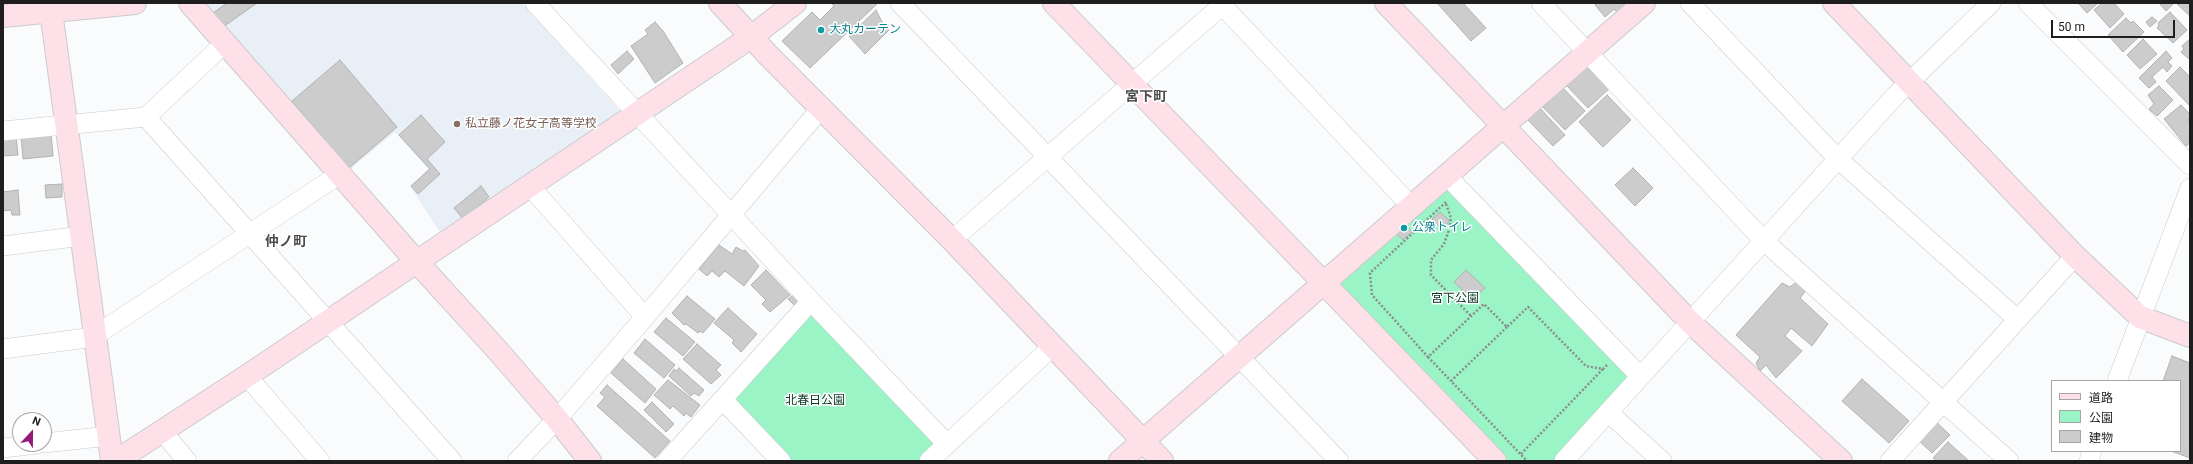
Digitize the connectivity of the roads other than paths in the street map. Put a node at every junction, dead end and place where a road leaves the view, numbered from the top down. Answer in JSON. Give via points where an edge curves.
{"nodes":[{"id":1,"x":135,"y":3,"type":"edge"},
{"id":2,"x":190,"y":3,"type":"edge"},
{"id":3,"x":535,"y":3,"type":"edge"},
{"id":4,"x":720,"y":3,"type":"edge"},
{"id":5,"x":795,"y":3,"type":"edge"},
{"id":6,"x":900,"y":3,"type":"edge"},
{"id":7,"x":1054,"y":3,"type":"edge"},
{"id":8,"x":1386,"y":3,"type":"edge"},
{"id":9,"x":1541,"y":3,"type":"edge"},
{"id":10,"x":1644,"y":3,"type":"edge"},
{"id":11,"x":1690,"y":3,"type":"edge"},
{"id":12,"x":1834,"y":3,"type":"edge"},
{"id":13,"x":1991,"y":3,"type":"edge"},
{"id":14,"x":2028,"y":3,"type":"edge"},
{"id":15,"x":1222,"y":4,"type":"edge"},
{"id":16,"x":47,"y":7,"type":"edge"},
{"id":17,"x":3,"y":16,"type":"edge"},
{"id":18,"x":751,"y":37,"type":"junction"},
{"id":19,"x":224,"y":44,"type":"junction"},
{"id":20,"x":1587,"y":54,"type":"junction"},
{"id":21,"x":1909,"y":81,"type":"junction"},
{"id":22,"x":1132,"y":84,"type":"junction"},
{"id":23,"x":822,"y":107,"type":"junction"},
{"id":24,"x":636,"y":113,"type":"junction"},
{"id":25,"x":146,"y":117,"type":"junction"},
{"id":26,"x":67,"y":125,"type":"junction"},
{"id":27,"x":1503,"y":127,"type":"junction"},
{"id":28,"x":3,"y":131,"type":"edge"},
{"id":29,"x":1048,"y":157,"type":"junction"},
{"id":30,"x":1837,"y":158,"type":"junction"},
{"id":31,"x":2190,"y":165,"type":"edge"},
{"id":32,"x":340,"y":174,"type":"junction"},
{"id":33,"x":1446,"y":175,"type":"junction"},
{"id":34,"x":529,"y":185,"type":"junction"},
{"id":35,"x":2190,"y":188,"type":"edge"},
{"id":36,"x":1411,"y":206,"type":"junction"},
{"id":37,"x":731,"y":215,"type":"junction"},
{"id":38,"x":249,"y":235,"type":"junction"},
{"id":39,"x":82,"y":236,"type":"junction"},
{"id":40,"x":952,"y":240,"type":"junction"},
{"id":41,"x":1764,"y":241,"type":"junction"},
{"id":42,"x":3,"y":246,"type":"edge"},
{"id":43,"x":2075,"y":256,"type":"junction"},
{"id":44,"x":416,"y":261,"type":"junction"},
{"id":45,"x":1323,"y":283,"type":"junction"},
{"id":46,"x":811,"y":301,"type":"junction"},
{"id":47,"x":2140,"y":316,"type":"junction"},
{"id":48,"x":645,"y":317,"type":"junction"},
{"id":49,"x":2017,"y":319,"type":"junction"},
{"id":50,"x":327,"y":320,"type":"junction"},
{"id":51,"x":1690,"y":322,"type":"junction"},
{"id":52,"x":96,"y":335,"type":"junction"},
{"id":53,"x":2190,"y":336,"type":"edge"},
{"id":54,"x":1053,"y":346,"type":"junction"},
{"id":55,"x":3,"y":349,"type":"edge"},
{"id":56,"x":1239,"y":356,"type":"junction"},
{"id":57,"x":247,"y":376,"type":"junction"},
{"id":58,"x":1640,"y":376,"type":"junction"},
{"id":59,"x":2117,"y":380,"type":"edge"},
{"id":60,"x":723,"y":400,"type":"junction"},
{"id":61,"x":1944,"y":401,"type":"junction"},
{"id":62,"x":1608,"y":412,"type":"junction"},
{"id":63,"x":558,"y":419,"type":"junction"},
{"id":64,"x":162,"y":431,"type":"junction"},
{"id":65,"x":109,"y":436,"type":"junction"},
{"id":66,"x":1141,"y":441,"type":"junction"},
{"id":67,"x":52,"y":442,"type":"edge"},
{"id":68,"x":947,"y":444,"type":"junction"},
{"id":69,"x":112,"y":461,"type":"edge"},
{"id":70,"x":116,"y":461,"type":"edge"},
{"id":71,"x":187,"y":461,"type":"edge"},
{"id":72,"x":320,"y":461,"type":"edge"},
{"id":73,"x":452,"y":461,"type":"edge"},
{"id":74,"x":517,"y":461,"type":"edge"},
{"id":75,"x":590,"y":461,"type":"edge"},
{"id":76,"x":667,"y":461,"type":"edge"},
{"id":77,"x":781,"y":461,"type":"edge"},
{"id":78,"x":928,"y":461,"type":"edge"},
{"id":79,"x":1120,"y":461,"type":"edge"},
{"id":80,"x":1162,"y":461,"type":"edge"},
{"id":81,"x":1339,"y":461,"type":"edge"},
{"id":82,"x":1495,"y":461,"type":"edge"},
{"id":83,"x":1564,"y":461,"type":"edge"},
{"id":84,"x":1662,"y":461,"type":"edge"},
{"id":85,"x":1841,"y":461,"type":"edge"},
{"id":86,"x":1890,"y":461,"type":"edge"},
{"id":87,"x":2009,"y":461,"type":"edge"}],
"edges":[{"from":1,"to":16,"type":"street"},
{"from":2,"to":19,"type":"street"},
{"from":3,"to":24,"type":"street"},
{"from":4,"to":18,"type":"street"},
{"from":5,"to":18,"type":"street"},
{"from":6,"to":29,"type":"street"},
{"from":7,"to":22,"type":"street"},
{"from":8,"to":27,"type":"street"},
{"from":9,"to":20,"type":"street"},
{"from":10,"to":20,"type":"street"},
{"from":11,"to":30,"type":"street"},
{"from":12,"to":21,"type":"street"},
{"from":13,"to":21,"type":"street"},
{"from":14,"to":31,"type":"street"},
{"from":15,"to":22,"type":"street"},
{"from":15,"to":36,"type":"street"},
{"from":16,"to":17,"type":"street"},
{"from":16,"to":26,"type":"street"},
{"from":18,"to":23,"type":"street"},
{"from":18,"to":24,"type":"street"},
{"from":19,"to":25,"type":"street"},
{"from":19,"to":32,"type":"street"},
{"from":20,"to":27,"type":"street"},
{"from":20,"to":41,"type":"street"},
{"from":21,"to":30,"type":"street"},
{"from":21,"to":43,"type":"street"},
{"from":22,"to":29,"type":"street"},
{"from":22,"to":45,"type":"street"},
{"from":23,"to":37,"type":"street"},
{"from":23,"to":40,"type":"street"},
{"from":24,"to":34,"type":"street"},
{"from":24,"to":37,"type":"street"},
{"from":25,"to":26,"type":"street"},
{"from":25,"to":38,"type":"street"},
{"from":26,"to":28,"type":"street"},
{"from":26,"to":39,"type":"street"},
{"from":27,"to":33,"type":"street"},
{"from":27,"to":51,"type":"street"},
{"from":29,"to":40,"type":"street"},
{"from":29,"to":56,"type":"street"},
{"from":30,"to":41,"type":"street"},
{"from":30,"to":49,"type":"street"},
{"from":32,"to":38,"type":"street"},
{"from":32,"to":44,"type":"street"},
{"from":33,"to":36,"type":"street"},
{"from":33,"to":58,"type":"street"},
{"from":34,"to":44,"type":"street"},
{"from":34,"to":48,"type":"street"},
{"from":35,"to":47,"type":"street"},
{"from":36,"to":45,"type":"street"},
{"from":37,"to":46,"type":"street"},
{"from":37,"to":48,"type":"street"},
{"from":38,"to":50,"type":"street"},
{"from":38,"to":52,"type":"street"},
{"from":39,"to":42,"type":"street"},
{"from":39,"to":52,"type":"street"},
{"from":40,"to":54,"type":"street"},
{"from":41,"to":51,"type":"street"},
{"from":41,"to":61,"type":"street"},
{"from":43,"to":47,"type":"street"},
{"from":43,"to":49,"type":"street"},
{"from":44,"to":50,"type":"street"},
{"from":44,"to":63,"type":"street"},
{"from":45,"to":56,"type":"street"},
{"from":45,"to":82,"type":"street"},
{"from":46,"to":60,"type":"street"},
{"from":46,"to":68,"type":"street"},
{"from":47,"to":53,"type":"street"},
{"from":47,"to":59,"type":"street"},
{"from":48,"to":63,"type":"street"},
{"from":49,"to":61,"type":"street"},
{"from":50,"to":57,"type":"street"},
{"from":50,"to":73,"type":"street"},
{"from":51,"to":58,"type":"street"},
{"from":51,"to":85,"type":"street"},
{"from":52,"to":55,"type":"street"},
{"from":52,"to":65,"type":"street"},
{"from":54,"to":66,"type":"street"},
{"from":54,"to":68,"type":"street"},
{"from":56,"to":66,"type":"street"},
{"from":56,"to":81,"type":"street"},
{"from":57,"to":64,"type":"street"},
{"from":57,"to":72,"type":"street"},
{"from":58,"to":62,"type":"street"},
{"from":60,"to":76,"type":"street"},
{"from":60,"to":77,"type":"street"},
{"from":61,"to":86,"type":"street"},
{"from":61,"to":87,"type":"street"},
{"from":62,"to":83,"type":"street"},
{"from":62,"to":84,"type":"street"},
{"from":63,"to":74,"type":"street"},
{"from":63,"to":75,"type":"street"},
{"from":64,"to":70,"type":"street"},
{"from":64,"to":71,"type":"street"},
{"from":65,"to":67,"type":"street"},
{"from":65,"to":69,"type":"street"},
{"from":66,"to":79,"type":"street"},
{"from":66,"to":80,"type":"street"},
{"from":68,"to":78,"type":"street"}]}
